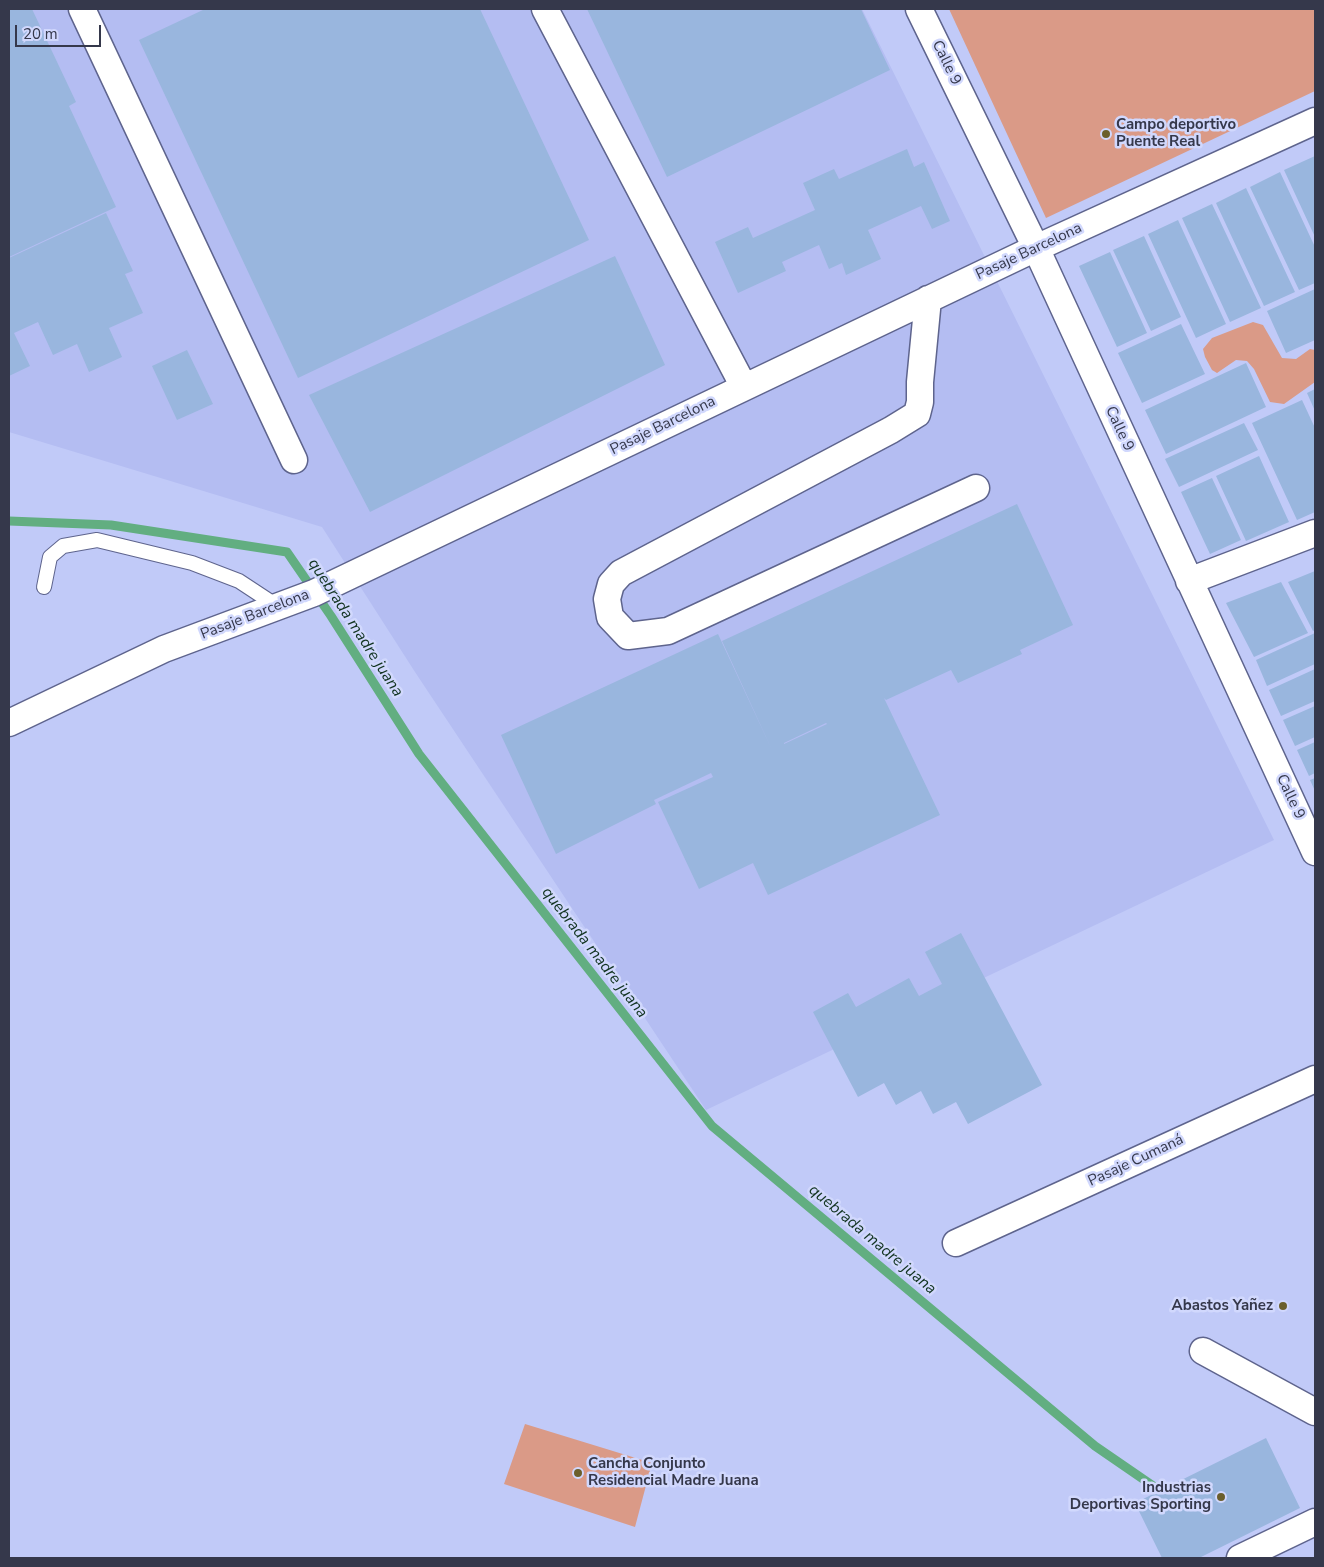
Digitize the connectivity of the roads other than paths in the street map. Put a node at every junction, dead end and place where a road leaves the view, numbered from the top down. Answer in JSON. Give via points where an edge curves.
{"nodes":[{"id":1,"x":82,"y":9,"type":"edge"},
{"id":2,"x":545,"y":9,"type":"edge"},
{"id":3,"x":919,"y":9,"type":"edge"},
{"id":4,"x":1315,"y":121,"type":"edge"},
{"id":5,"x":1036,"y":248,"type":"junction"},
{"id":6,"x":928,"y":299,"type":"junction"},
{"id":7,"x":744,"y":387,"type":"junction"},
{"id":8,"x":294,"y":460,"type":"dead end"},
{"id":9,"x":976,"y":488,"type":"dead end"},
{"id":10,"x":1315,"y":533,"type":"edge"},
{"id":11,"x":1189,"y":581,"type":"junction"},
{"id":12,"x":44,"y":587,"type":"dead end"},
{"id":13,"x":278,"y":606,"type":"junction"},
{"id":14,"x":9,"y":723,"type":"edge"},
{"id":15,"x":1315,"y":852,"type":"edge"},
{"id":16,"x":1315,"y":1079,"type":"edge"},
{"id":17,"x":956,"y":1244,"type":"dead end"},
{"id":18,"x":1203,"y":1351,"type":"dead end"},
{"id":19,"x":1315,"y":1412,"type":"edge"},
{"id":20,"x":1312,"y":1532,"type":"edge"},
{"id":21,"x":1240,"y":1558,"type":"edge"}],
"edges":[{"from":1,"to":8,"type":"street"},
{"from":2,"to":7,"type":"street"},
{"from":3,"to":5,"type":"street","name":"Calle 9"},
{"from":4,"to":5,"type":"street","name":"Pasaje Barcelona"},
{"from":5,"to":6,"type":"street","name":"Pasaje Barcelona"},
{"from":5,"to":11,"type":"street","name":"Calle 9"},
{"from":6,"to":7,"type":"street","name":"Pasaje Barcelona"},
{"from":6,"to":9,"type":"street","via":[[917,414],[621,573],[611,584],[607,599],[610,617],[628,636],[668,631]]},
{"from":7,"to":13,"type":"street","name":"Pasaje Barcelona","via":[[314,593]]},
{"from":10,"to":11,"type":"street"},
{"from":11,"to":15,"type":"street","name":"Calle 9"},
{"from":12,"to":13,"type":"lane","via":[[50,557],[63,546],[97,540],[192,563],[239,581]]},
{"from":13,"to":14,"type":"street","name":"Pasaje Barcelona","via":[[164,649]]},
{"from":16,"to":17,"type":"street","name":"Pasaje Cumaná"},
{"from":18,"to":19,"type":"street"},
{"from":20,"to":21,"type":"street"}]}
